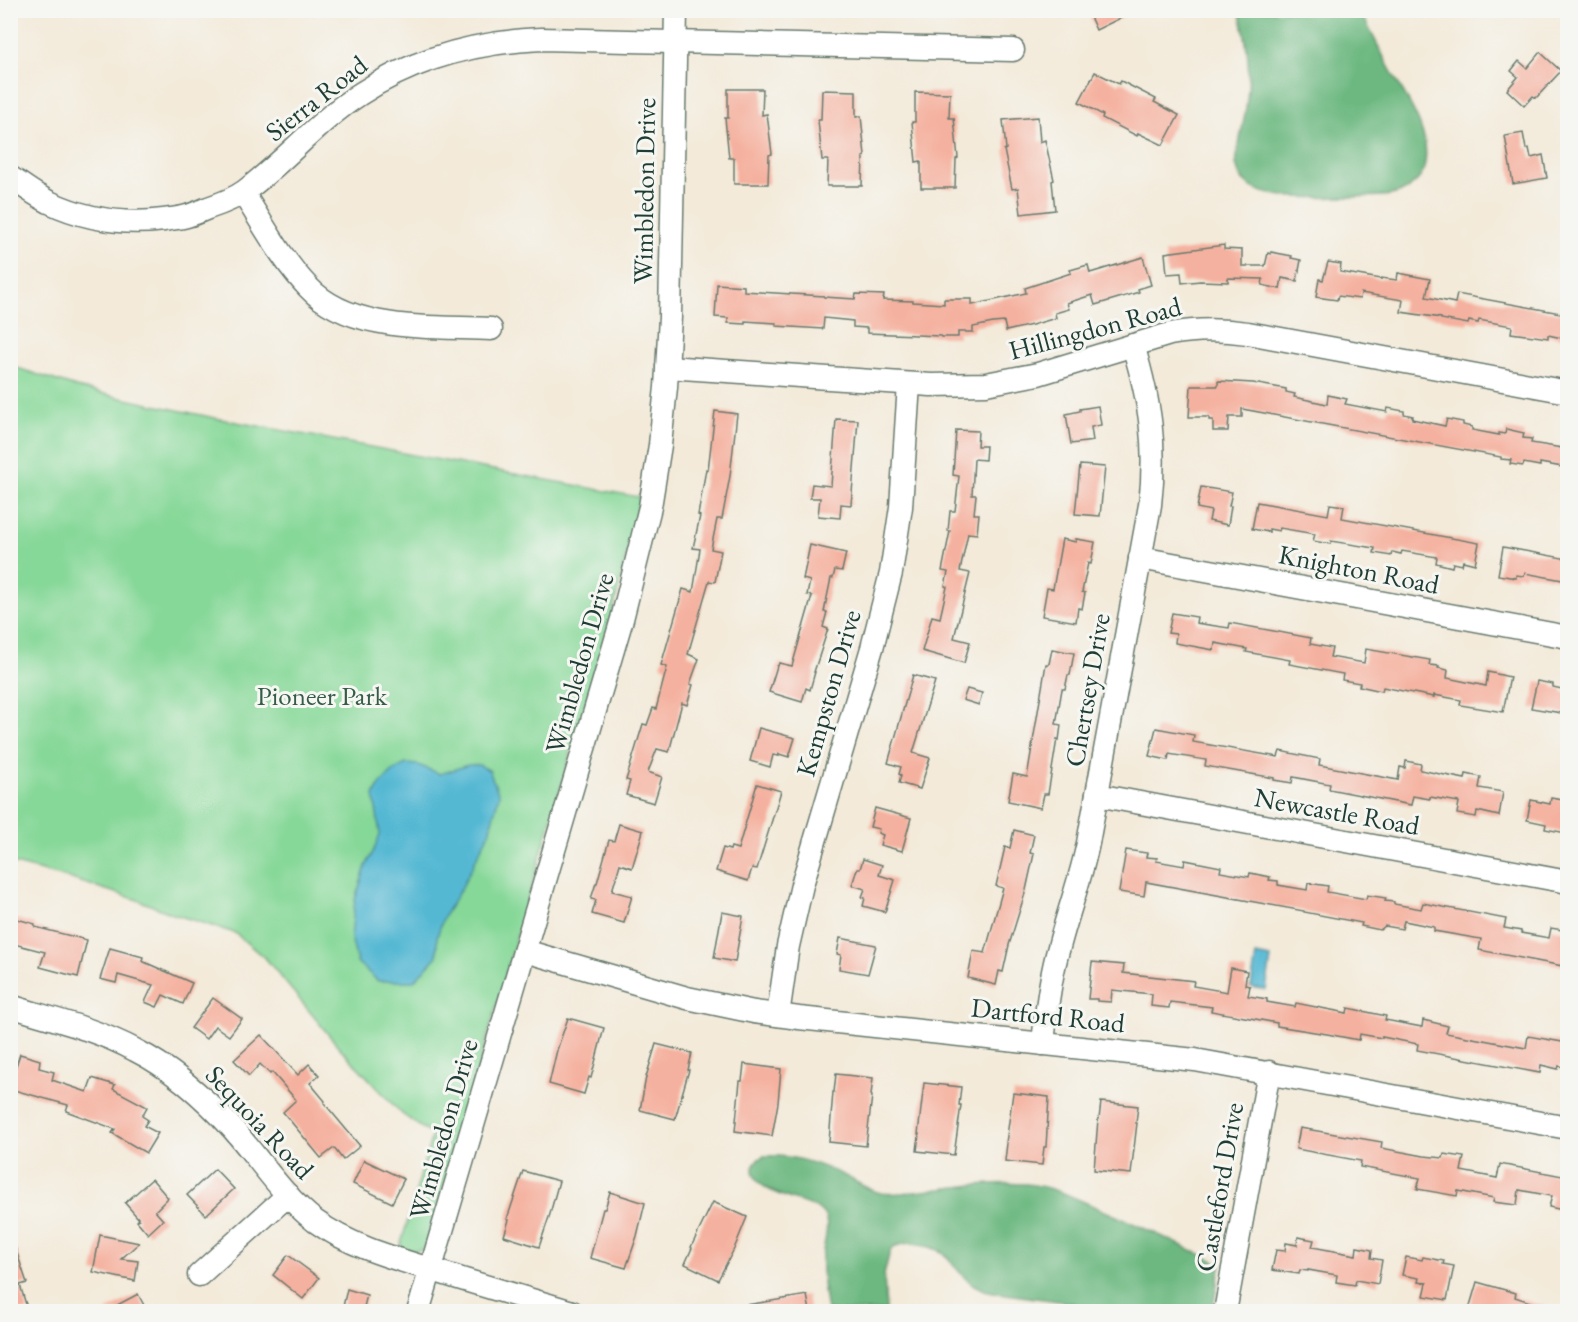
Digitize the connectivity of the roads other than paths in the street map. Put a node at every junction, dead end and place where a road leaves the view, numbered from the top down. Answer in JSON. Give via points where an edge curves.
{"nodes":[{"id":1,"x":676,"y":10,"type":"edge"},
{"id":2,"x":676,"y":42,"type":"junction"},
{"id":3,"x":1013,"y":50,"type":"dead end"},
{"id":4,"x":10,"y":177,"type":"edge"},
{"id":5,"x":243,"y":193,"type":"junction"},
{"id":6,"x":491,"y":329,"type":"dead end"},
{"id":7,"x":1133,"y":345,"type":"junction"},
{"id":8,"x":667,"y":367,"type":"junction"},
{"id":9,"x":909,"y":384,"type":"junction"},
{"id":10,"x":1568,"y":392,"type":"edge"},
{"id":11,"x":1140,"y":558,"type":"junction"},
{"id":12,"x":1568,"y":637,"type":"edge"},
{"id":13,"x":1097,"y":795,"type":"junction"},
{"id":14,"x":1568,"y":882,"type":"edge"},
{"id":15,"x":525,"y":951,"type":"junction"},
{"id":16,"x":10,"y":1006,"type":"edge"},
{"id":17,"x":778,"y":1015,"type":"junction"},
{"id":18,"x":1043,"y":1044,"type":"junction"},
{"id":19,"x":1269,"y":1072,"type":"junction"},
{"id":20,"x":1568,"y":1128,"type":"edge"},
{"id":21,"x":288,"y":1195,"type":"junction"},
{"id":22,"x":431,"y":1270,"type":"junction"},
{"id":23,"x":199,"y":1275,"type":"dead end"},
{"id":24,"x":418,"y":1311,"type":"edge"},
{"id":25,"x":572,"y":1311,"type":"edge"},
{"id":26,"x":1230,"y":1311,"type":"edge"}],
"edges":[{"from":1,"to":2,"type":"street","name":"Wimbledon Drive"},
{"from":2,"to":3,"type":"street","name":"Sierra Road"},
{"from":2,"to":5,"type":"street","name":"Sierra Road","via":[[510,40],[418,63],[359,95]]},
{"from":2,"to":8,"type":"street","name":"Wimbledon Drive"},
{"from":4,"to":5,"type":"street","name":"Sierra Road","via":[[48,201],[112,221],[186,217]]},
{"from":5,"to":6,"type":"street","via":[[294,272],[326,302],[364,319],[389,324]]},
{"from":7,"to":9,"type":"street","name":"Hillingdon Road","via":[[1003,382]]},
{"from":7,"to":10,"type":"street","name":"Hillingdon Road","via":[[1186,331],[1231,331]]},
{"from":7,"to":11,"type":"street","name":"Chertsey Drive","via":[[1153,439],[1152,490]]},
{"from":8,"to":9,"type":"street","name":"Hillingdon Road"},
{"from":8,"to":15,"type":"street","name":"Wimbledon Drive","via":[[658,457],[644,536]]},
{"from":9,"to":17,"type":"street","name":"Kempston Drive","via":[[902,507],[891,573],[802,885]]},
{"from":11,"to":12,"type":"street","name":"Knighton Road"},
{"from":11,"to":13,"type":"street","name":"Chertsey Drive"},
{"from":13,"to":14,"type":"street","name":"Newcastle Road"},
{"from":13,"to":18,"type":"street","name":"Chertsey Drive","via":[[1083,863],[1052,973]]},
{"from":15,"to":17,"type":"street","name":"Dartford Road","via":[[687,998]]},
{"from":15,"to":22,"type":"street","name":"Wimbledon Drive"},
{"from":16,"to":21,"type":"street","name":"Sequoia Road","via":[[103,1036],[161,1064],[210,1104]]},
{"from":17,"to":18,"type":"street","name":"Dartford Road"},
{"from":18,"to":19,"type":"street","name":"Dartford Road","via":[[1183,1058]]},
{"from":19,"to":20,"type":"street","name":"Dartford Road"},
{"from":19,"to":26,"type":"street","name":"Castleford Drive"},
{"from":21,"to":22,"type":"street","name":"Sequoia Road","via":[[314,1220],[336,1234]]},
{"from":21,"to":23,"type":"street"},
{"from":22,"to":24,"type":"street","name":"Wimbledon Drive"},
{"from":22,"to":25,"type":"street","name":"Sequoia Road"}]}
